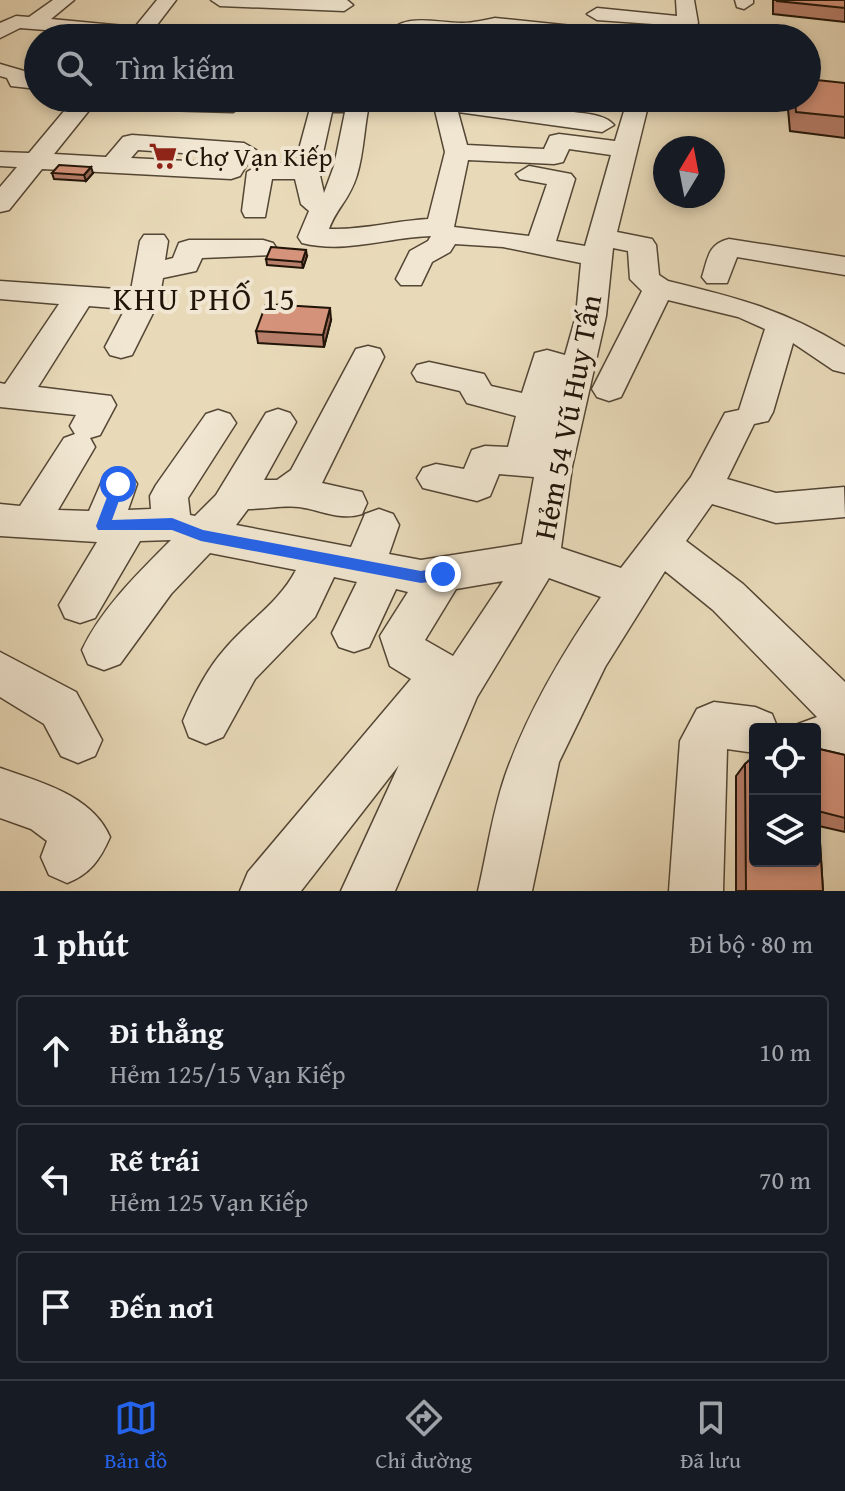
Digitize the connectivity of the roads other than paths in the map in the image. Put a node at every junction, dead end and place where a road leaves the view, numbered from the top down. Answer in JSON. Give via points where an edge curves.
{"nodes":[{"id":1,"x":65,"y":0,"type":"edge"},
{"id":2,"x":167,"y":0,"type":"edge"},
{"id":3,"x":220,"y":0,"type":"edge"},
{"id":4,"x":411,"y":0,"type":"edge"},
{"id":5,"x":587,"y":0,"type":"edge"},
{"id":6,"x":685,"y":0,"type":"edge"},
{"id":7,"x":316,"y":2,"type":"edge"},
{"id":8,"x":344,"y":5,"type":"dead end"},
{"id":9,"x":33,"y":23,"type":"junction"},
{"id":10,"x":56,"y":24,"type":"edge"},
{"id":11,"x":148,"y":24,"type":"edge"},
{"id":12,"x":419,"y":24,"type":"edge"},
{"id":13,"x":0,"y":32,"type":"edge"},
{"id":14,"x":19,"y":77,"type":"edge"},
{"id":15,"x":0,"y":97,"type":"edge"},
{"id":16,"x":75,"y":112,"type":"edge"},
{"id":17,"x":320,"y":112,"type":"edge"},
{"id":18,"x":354,"y":112,"type":"edge"},
{"id":19,"x":446,"y":112,"type":"edge"},
{"id":20,"x":551,"y":112,"type":"edge"},
{"id":21,"x":635,"y":112,"type":"edge"},
{"id":22,"x":627,"y":140,"type":"junction"},
{"id":23,"x":457,"y":152,"type":"junction"},
{"id":24,"x":0,"y":159,"type":"edge"},
{"id":25,"x":35,"y":162,"type":"junction"},
{"id":26,"x":306,"y":171,"type":"junction"},
{"id":27,"x":260,"y":172,"type":"junction"},
{"id":28,"x":529,"y":174,"type":"dead end"},
{"id":29,"x":0,"y":204,"type":"edge"},
{"id":30,"x":325,"y":204,"type":"junction"},
{"id":31,"x":255,"y":211,"type":"dead end"},
{"id":32,"x":442,"y":231,"type":"junction"},
{"id":33,"x":154,"y":241,"type":"dead end"},
{"id":34,"x":540,"y":246,"type":"junction"},
{"id":35,"x":598,"y":247,"type":"junction"},
{"id":36,"x":263,"y":249,"type":"dead end"},
{"id":37,"x":845,"y":266,"type":"edge"},
{"id":38,"x":717,"y":277,"type":"dead end"},
{"id":39,"x":411,"y":279,"type":"dead end"},
{"id":40,"x":147,"y":286,"type":"junction"},
{"id":41,"x":658,"y":288,"type":"junction"},
{"id":42,"x":0,"y":290,"type":"edge"},
{"id":43,"x":80,"y":296,"type":"junction"},
{"id":44,"x":782,"y":325,"type":"junction"},
{"id":45,"x":121,"y":347,"type":"dead end"},
{"id":46,"x":368,"y":357,"type":"dead end"},
{"id":47,"x":845,"y":362,"type":"edge"},
{"id":48,"x":578,"y":370,"type":"junction"},
{"id":49,"x":429,"y":373,"type":"dead end"},
{"id":50,"x":609,"y":389,"type":"dead end"},
{"id":51,"x":7,"y":396,"type":"edge"},
{"id":52,"x":535,"y":408,"type":"junction"},
{"id":53,"x":278,"y":422,"type":"dead end"},
{"id":54,"x":218,"y":423,"type":"dead end"},
{"id":55,"x":539,"y":464,"type":"junction"},
{"id":56,"x":436,"y":478,"type":"dead end"},
{"id":57,"x":304,"y":480,"type":"junction"},
{"id":58,"x":118,"y":484,"type":"dead end"},
{"id":59,"x":704,"y":487,"type":"junction"},
{"id":60,"x":237,"y":494,"type":"junction"},
{"id":61,"x":845,"y":507,"type":"edge"},
{"id":62,"x":15,"y":522,"type":"edge"},
{"id":63,"x":116,"y":526,"type":"junction"},
{"id":64,"x":187,"y":530,"type":"junction"},
{"id":65,"x":660,"y":544,"type":"junction"},
{"id":66,"x":540,"y":558,"type":"junction"},
{"id":67,"x":357,"y":564,"type":"junction"},
{"id":68,"x":443,"y":574,"type":"junction"},
{"id":69,"x":630,"y":589,"type":"junction"},
{"id":70,"x":80,"y":605,"type":"dead end"},
{"id":71,"x":354,"y":633,"type":"dead end"},
{"id":72,"x":104,"y":650,"type":"dead end"},
{"id":73,"x":0,"y":673,"type":"edge"},
{"id":74,"x":452,"y":679,"type":"junction"},
{"id":75,"x":845,"y":713,"type":"edge"},
{"id":76,"x":206,"y":721,"type":"dead end"},
{"id":77,"x":749,"y":729,"type":"edge"},
{"id":78,"x":78,"y":740,"type":"dead end"},
{"id":79,"x":821,"y":741,"type":"edge"},
{"id":80,"x":845,"y":745,"type":"edge"},
{"id":81,"x":0,"y":793,"type":"edge"},
{"id":82,"x":67,"y":857,"type":"dead end"},
{"id":83,"x":267,"y":891,"type":"edge"},
{"id":84,"x":368,"y":891,"type":"edge"},
{"id":85,"x":505,"y":891,"type":"edge"},
{"id":86,"x":696,"y":891,"type":"edge"}],
"edges":[{"from":1,"to":9,"type":"street"},
{"from":2,"to":11,"type":"street"},
{"from":3,"to":7,"type":"street"},
{"from":4,"to":12,"type":"street"},
{"from":5,"to":6,"type":"street","via":[[584,12],[688,23]]},
{"from":7,"to":8,"type":"street"},
{"from":9,"to":10,"type":"street"},
{"from":9,"to":13,"type":"street","via":[[16,22]]},
{"from":14,"to":15,"type":"street"},
{"from":16,"to":25,"type":"street"},
{"from":17,"to":26,"type":"street"},
{"from":18,"to":30,"type":"street","via":[[346,169],[334,202]]},
{"from":19,"to":23,"type":"street"},
{"from":20,"to":22,"type":"street"},
{"from":21,"to":22,"type":"street","name":"Hẻm 54 Vũ Huy Tấn"},
{"from":22,"to":23,"type":"street","via":[[559,141],[554,157]]},
{"from":22,"to":35,"type":"street","name":"Hẻm 54 Vũ Huy Tấn"},
{"from":23,"to":32,"type":"street"},
{"from":24,"to":25,"type":"street"},
{"from":25,"to":27,"type":"street","via":[[113,164],[243,150]]},
{"from":25,"to":29,"type":"street"},
{"from":26,"to":27,"type":"street"},
{"from":26,"to":30,"type":"street","via":[[314,204]]},
{"from":27,"to":31,"type":"street"},
{"from":28,"to":34,"type":"street","via":[[562,179]]},
{"from":30,"to":32,"type":"street","via":[[312,237],[363,238],[392,229]]},
{"from":32,"to":34,"type":"street"},
{"from":32,"to":39,"type":"street","via":[[440,246],[420,257]]},
{"from":33,"to":40,"type":"street"},
{"from":34,"to":35,"type":"street"},
{"from":35,"to":41,"type":"street","via":[[642,245],[645,279]]},
{"from":35,"to":48,"type":"street","name":"Hẻm 54 Vũ Huy Tấn","via":[[591,316]]},
{"from":36,"to":40,"type":"street","via":[[189,249],[186,265]]},
{"from":37,"to":38,"type":"street","via":[[729,247]]},
{"from":40,"to":43,"type":"street"},
{"from":40,"to":45,"type":"street"},
{"from":41,"to":44,"type":"street","via":[[748,310]]},
{"from":41,"to":50,"type":"street"},
{"from":42,"to":43,"type":"street"},
{"from":43,"to":51,"type":"street"},
{"from":44,"to":47,"type":"street"},
{"from":44,"to":59,"type":"street","via":[[747,417]]},
{"from":46,"to":57,"type":"street"},
{"from":48,"to":52,"type":"street","via":[[547,361]]},
{"from":48,"to":55,"type":"street","name":"Hẻm 54 Vũ Huy Tấn"},
{"from":49,"to":52,"type":"street","via":[[472,382],[479,395]]},
{"from":51,"to":62,"type":"street","via":[[99,405],[82,436]]},
{"from":52,"to":55,"type":"street"},
{"from":53,"to":60,"type":"street"},
{"from":54,"to":64,"type":"street","via":[[169,496]]},
{"from":55,"to":56,"type":"street","via":[[485,460],[477,486]]},
{"from":55,"to":66,"type":"street","name":"Hẻm 54 Vũ Huy Tấn"},
{"from":57,"to":60,"type":"street","via":[[284,495]]},
{"from":57,"to":67,"type":"street","via":[[301,493],[364,514]]},
{"from":58,"to":63,"type":"street"},
{"from":59,"to":61,"type":"street","via":[[776,508]]},
{"from":59,"to":65,"type":"street"},
{"from":60,"to":64,"type":"street"},
{"from":62,"to":63,"type":"street"},
{"from":63,"to":64,"type":"street"},
{"from":63,"to":70,"type":"street"},
{"from":64,"to":67,"type":"street"},
{"from":64,"to":72,"type":"street","via":[[156,582]]},
{"from":65,"to":69,"type":"street"},
{"from":65,"to":75,"type":"street","via":[[728,597]]},
{"from":66,"to":68,"type":"street"},
{"from":66,"to":69,"type":"street"},
{"from":66,"to":74,"type":"street","name":"Hẻm 54 Vũ Huy Tấn"},
{"from":67,"to":68,"type":"street","via":[[421,577]]},
{"from":67,"to":71,"type":"street"},
{"from":67,"to":76,"type":"street","via":[[300,604],[239,665]]},
{"from":68,"to":74,"type":"street","via":[[402,636],[406,652]]},
{"from":69,"to":85,"type":"street","via":[[575,678],[534,763]]},
{"from":73,"to":78,"type":"street","via":[[60,708]]},
{"from":74,"to":83,"type":"street"},
{"from":74,"to":84,"type":"street","name":"Hẻm 54 Vũ Huy Tấn"},
{"from":77,"to":86,"type":"street","via":[[714,725],[704,741]]},
{"from":79,"to":80,"type":"street"},
{"from":81,"to":82,"type":"street","via":[[47,810],[84,837]]}]}
